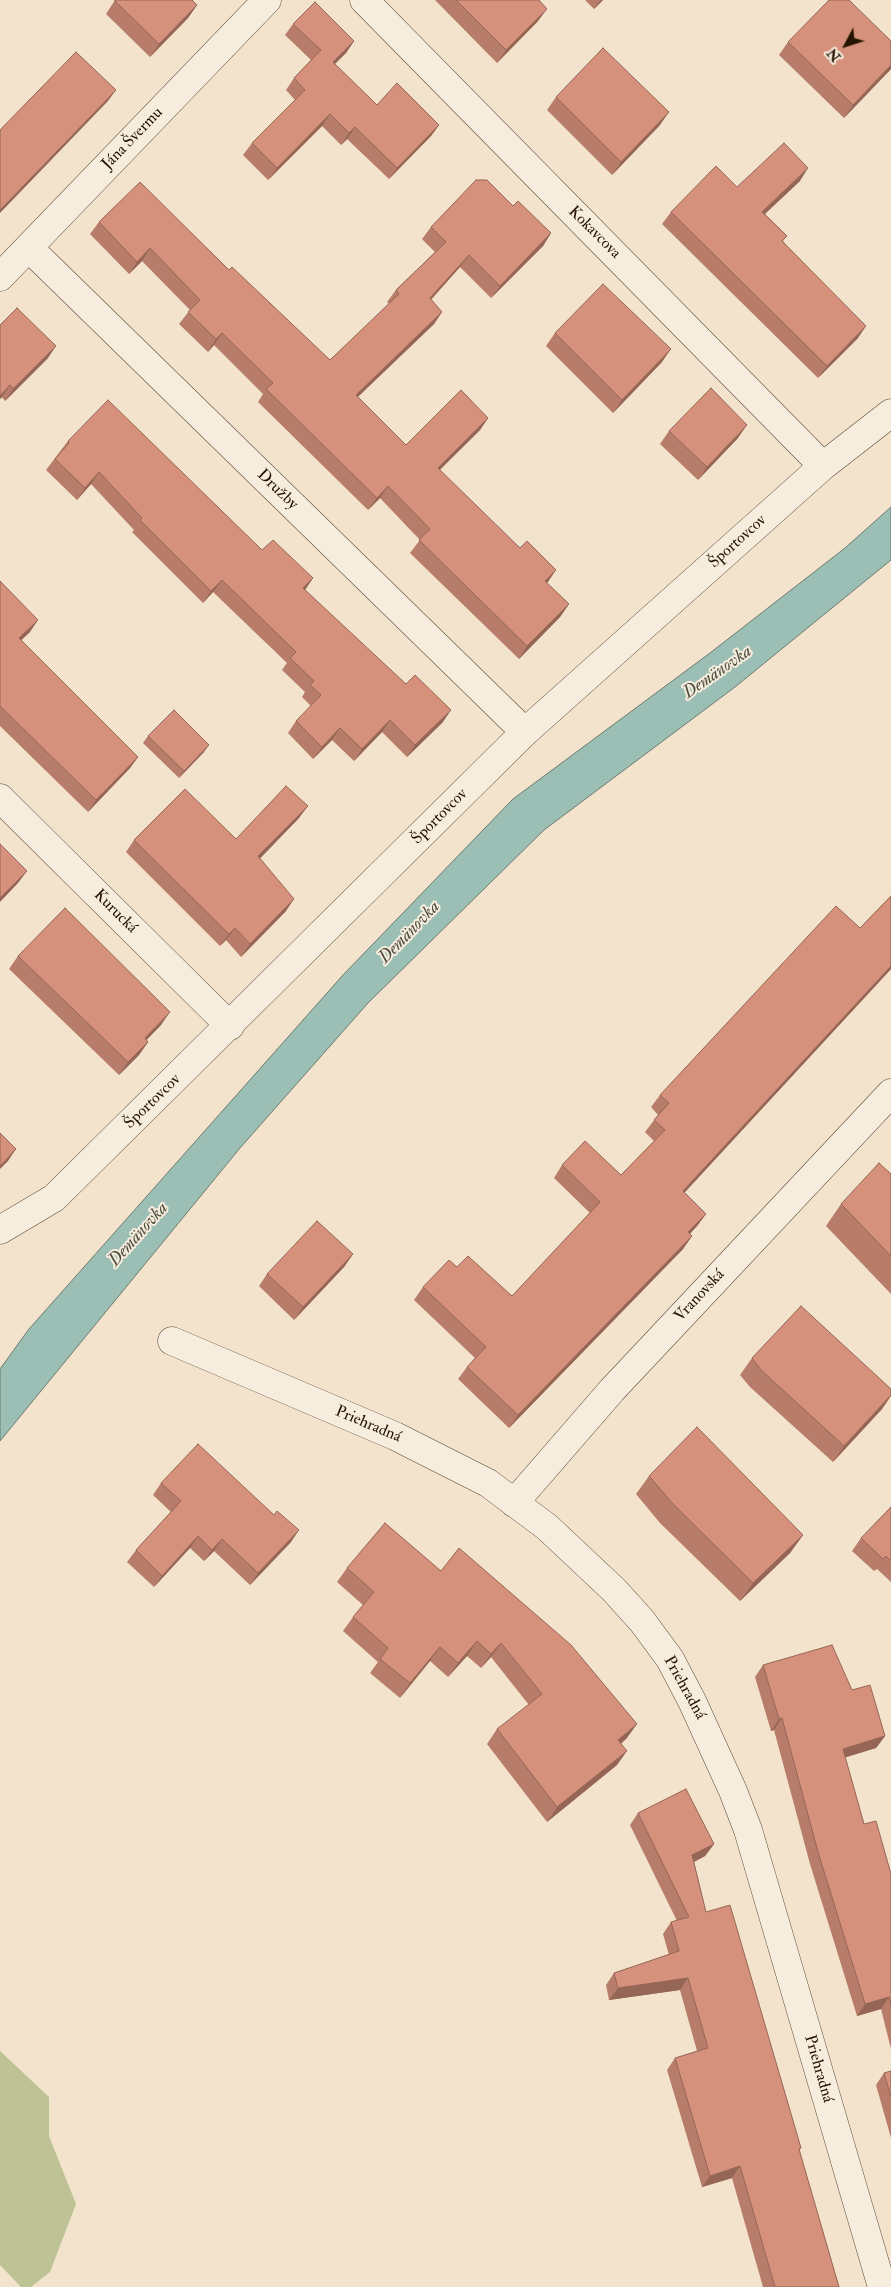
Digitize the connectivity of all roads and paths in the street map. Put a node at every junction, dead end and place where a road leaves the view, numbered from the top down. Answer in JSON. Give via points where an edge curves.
{"nodes":[{"id":1,"x":266,"y":0,"type":"edge"},
{"id":2,"x":364,"y":0,"type":"edge"},
{"id":3,"x":29,"y":248,"type":"junction"},
{"id":4,"x":0,"y":277,"type":"edge"},
{"id":5,"x":891,"y":413,"type":"edge"},
{"id":6,"x":823,"y":466,"type":"junction"},
{"id":7,"x":525,"y":732,"type":"junction"},
{"id":8,"x":0,"y":798,"type":"edge"},
{"id":9,"x":230,"y":1026,"type":"junction"},
{"id":10,"x":891,"y":1093,"type":"edge"},
{"id":11,"x":0,"y":1230,"type":"edge"},
{"id":12,"x":172,"y":1341,"type":"dead end"},
{"id":13,"x":514,"y":1503,"type":"junction"},
{"id":14,"x":882,"y":2287,"type":"edge"}],
"edges":[{"from":1,"to":3,"type":"street","name":"Jána Švermu"},
{"from":2,"to":6,"type":"street","name":"Kokavcova"},
{"from":3,"to":4,"type":"street","name":"Jána Švermu"},
{"from":3,"to":7,"type":"street","name":"Družby"},
{"from":5,"to":6,"type":"street","name":"Športovcov"},
{"from":6,"to":7,"type":"street","name":"Športovcov"},
{"from":7,"to":9,"type":"street","name":"Športovcov"},
{"from":8,"to":9,"type":"street","name":"Kurucká"},
{"from":9,"to":11,"type":"street","name":"Športovcov","via":[[54,1198]]},
{"from":10,"to":13,"type":"street","name":"Vranovská","via":[[612,1390]]},
{"from":12,"to":13,"type":"street","name":"Priehradná","via":[[395,1436],[488,1483]]},
{"from":13,"to":14,"type":"street","name":"Priehradná","via":[[560,1539],[642,1621],[670,1659],[716,1752],[748,1830]]}]}
